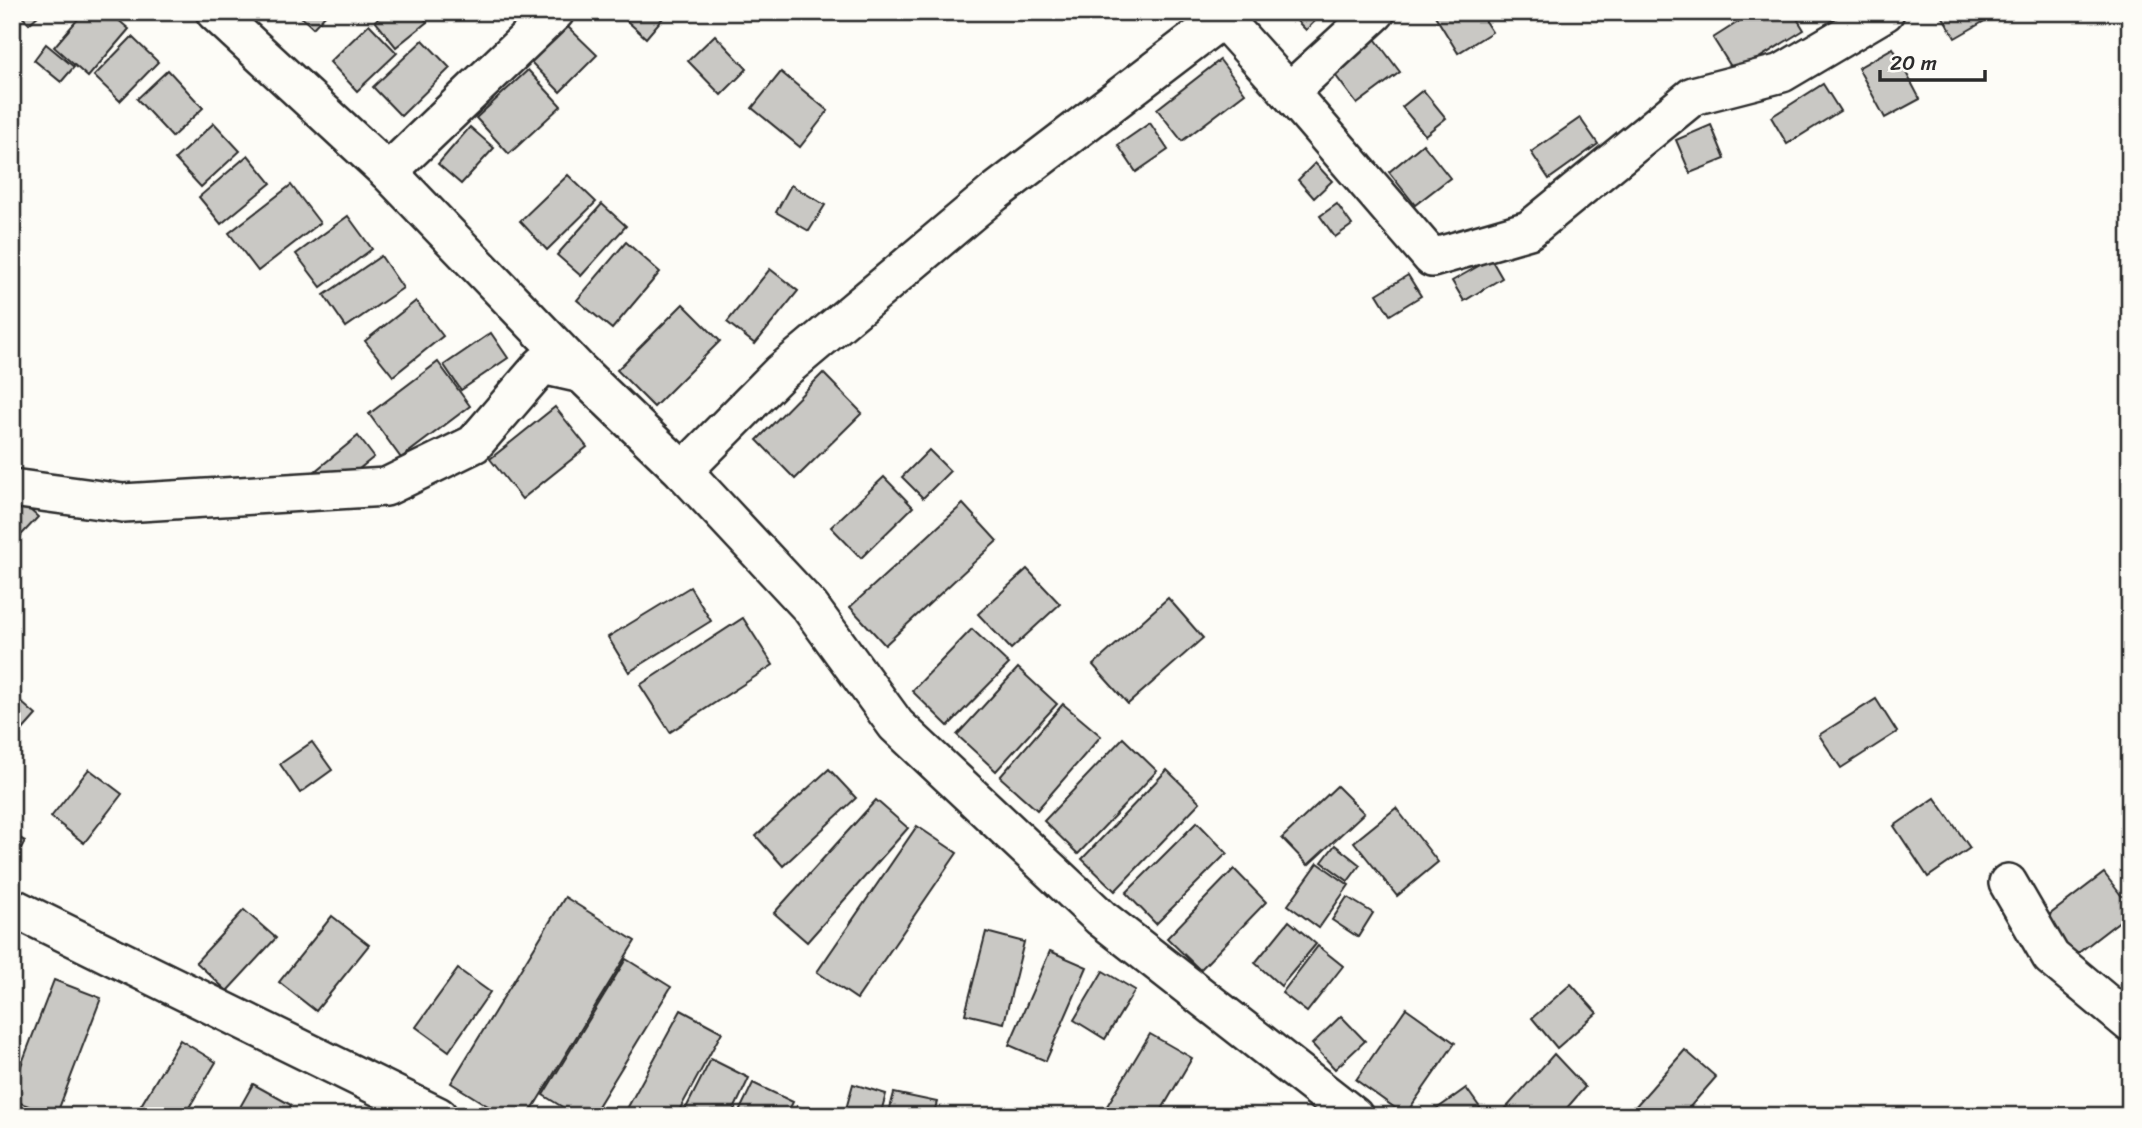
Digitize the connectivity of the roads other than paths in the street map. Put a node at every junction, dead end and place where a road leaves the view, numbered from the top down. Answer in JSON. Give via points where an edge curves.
{"nodes":[{"id":1,"x":215,"y":12,"type":"edge"},
{"id":2,"x":555,"y":12,"type":"edge"},
{"id":3,"x":1376,"y":12,"type":"edge"},
{"id":4,"x":1885,"y":12,"type":"edge"},
{"id":5,"x":1220,"y":15,"type":"edge"},
{"id":6,"x":1289,"y":92,"type":"junction"},
{"id":7,"x":388,"y":172,"type":"junction"},
{"id":8,"x":582,"y":374,"type":"junction"},
{"id":9,"x":683,"y":471,"type":"junction"},
{"id":10,"x":12,"y":488,"type":"edge"},
{"id":11,"x":2008,"y":883,"type":"dead end"},
{"id":12,"x":12,"y":907,"type":"edge"},
{"id":13,"x":2130,"y":1023,"type":"edge"},
{"id":14,"x":438,"y":1116,"type":"edge"},
{"id":15,"x":1354,"y":1116,"type":"edge"}],
"edges":[{"from":1,"to":7,"type":"street"},
{"from":2,"to":7,"type":"street"},
{"from":3,"to":6,"type":"street"},
{"from":4,"to":6,"type":"street","via":[[1782,72],[1693,96],[1529,230],[1432,258]]},
{"from":5,"to":6,"type":"street"},
{"from":5,"to":9,"type":"street","via":[[974,210],[780,373]]},
{"from":7,"to":8,"type":"street"},
{"from":8,"to":9,"type":"street"},
{"from":8,"to":10,"type":"street","via":[[542,365],[474,444],[386,487],[123,503]]},
{"from":9,"to":15,"type":"street","via":[[810,607],[896,725],[1101,918]]},
{"from":11,"to":13,"type":"street","via":[[2051,957]]},
{"from":12,"to":14,"type":"street"}]}
